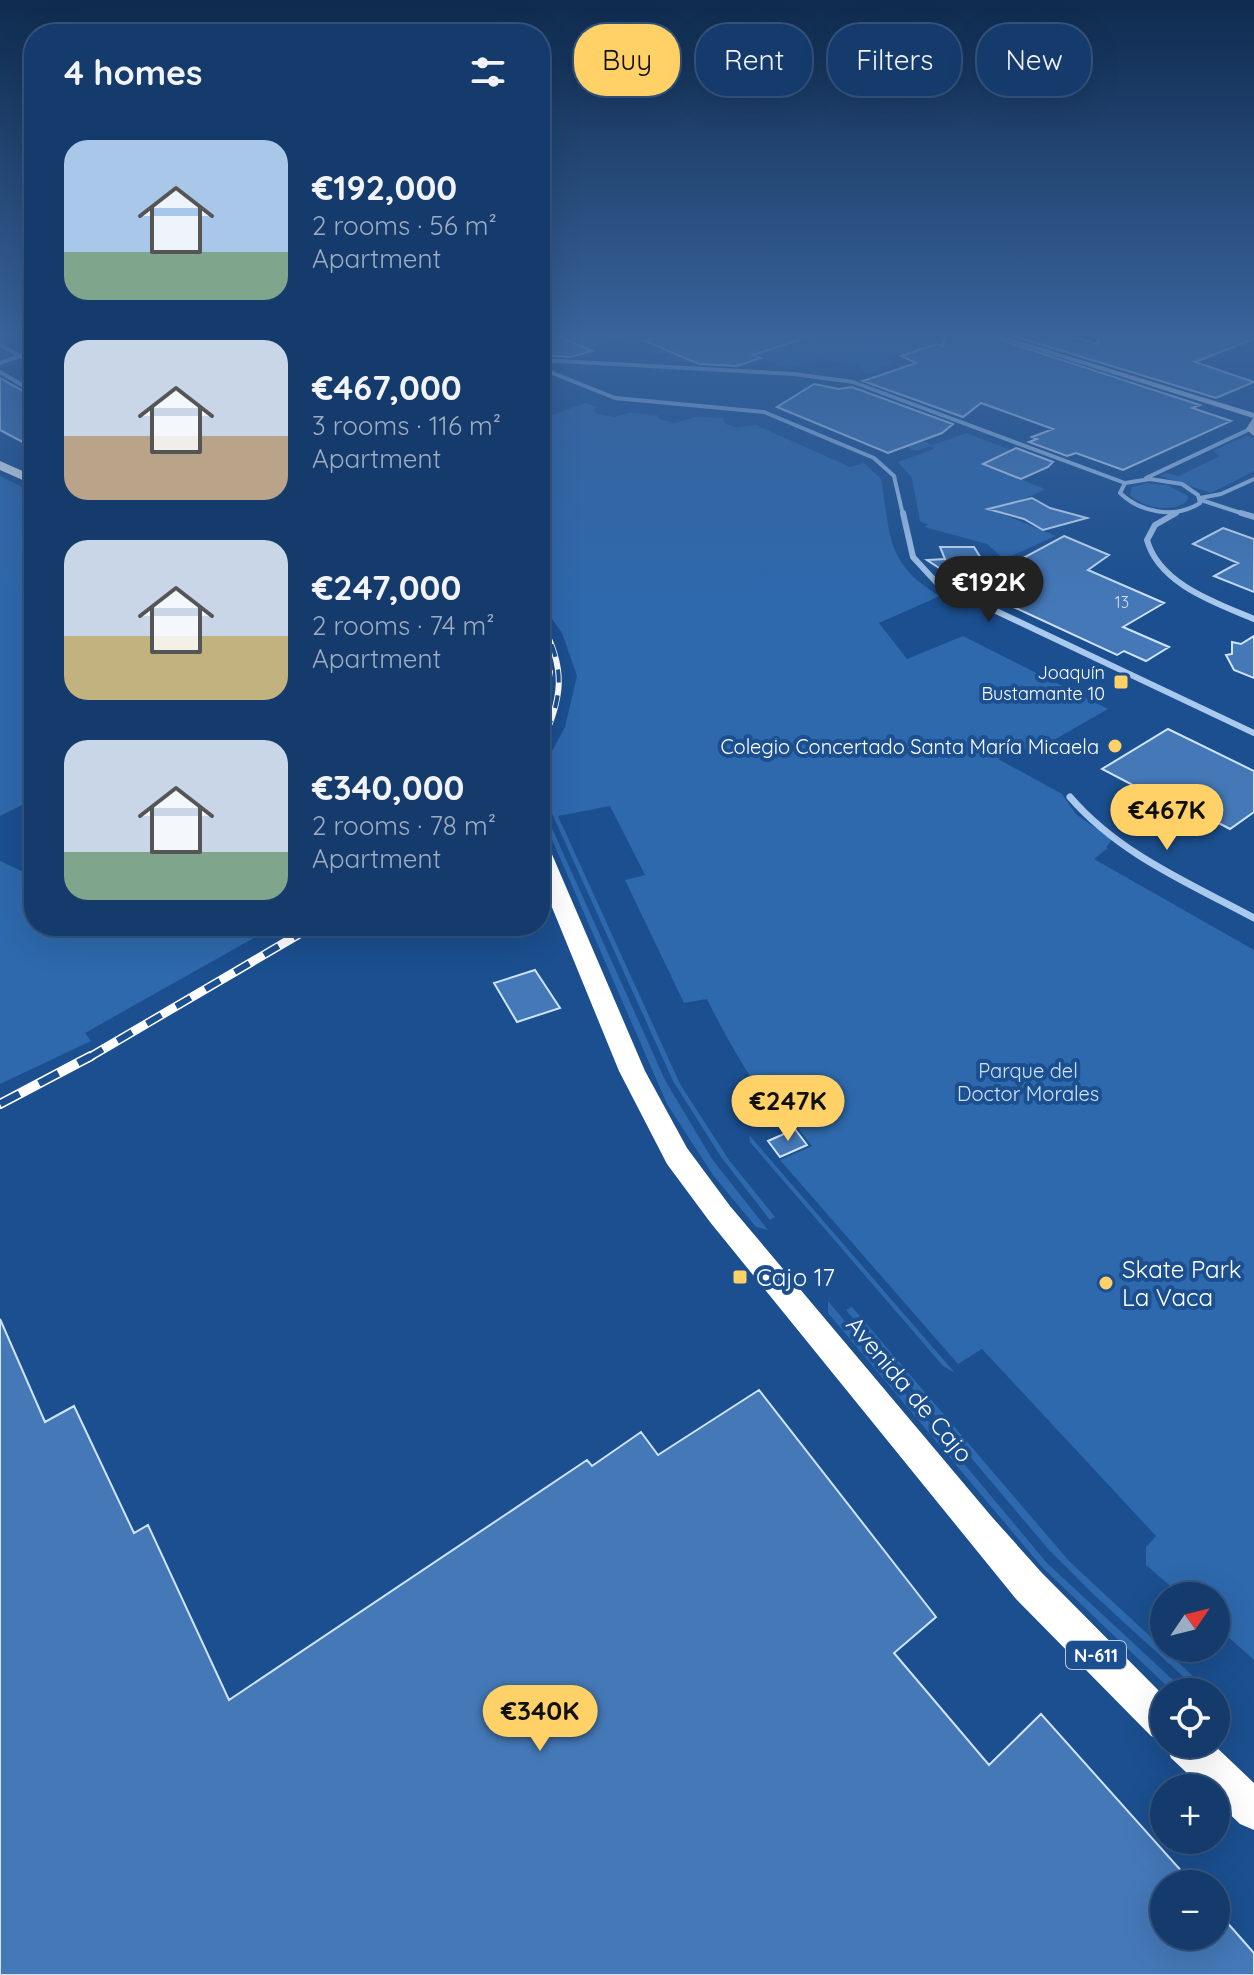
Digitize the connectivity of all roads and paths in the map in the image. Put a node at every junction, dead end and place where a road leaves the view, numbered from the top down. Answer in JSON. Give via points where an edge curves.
{"nodes":[{"id":1,"x":793,"y":424,"type":"edge"},
{"id":2,"x":967,"y":424,"type":"edge"},
{"id":3,"x":1252,"y":425,"type":"edge"},
{"id":4,"x":0,"y":465,"type":"edge"},
{"id":5,"x":24,"y":476,"type":"edge"},
{"id":6,"x":1143,"y":479,"type":"junction"},
{"id":7,"x":1254,"y":479,"type":"edge"},
{"id":8,"x":1125,"y":483,"type":"junction"},
{"id":9,"x":1200,"y":499,"type":"junction"},
{"id":10,"x":1143,"y":508,"type":"junction"},
{"id":11,"x":1178,"y":512,"type":"junction"},
{"id":12,"x":1254,"y":517,"type":"edge"},
{"id":13,"x":1154,"y":526,"type":"junction"},
{"id":14,"x":1254,"y":619,"type":"edge"},
{"id":15,"x":1254,"y":733,"type":"edge"},
{"id":16,"x":1070,"y":797,"type":"dead end"},
{"id":17,"x":550,"y":876,"type":"edge"},
{"id":18,"x":1254,"y":918,"type":"edge"},
{"id":19,"x":1150,"y":1709,"type":"edge"},
{"id":20,"x":1200,"y":1758,"type":"edge"},
{"id":21,"x":1254,"y":1810,"type":"edge"}],
"edges":[{"from":1,"to":15,"type":"street","via":[[874,458],[894,476],[913,557],[937,583]]},
{"from":2,"to":8,"type":"street"},
{"from":3,"to":6,"type":"street"},
{"from":4,"to":5,"type":"highway"},
{"from":6,"to":8,"type":"street"},
{"from":6,"to":9,"type":"street","via":[[1182,484]]},
{"from":7,"to":9,"type":"street"},
{"from":8,"to":10,"type":"street","via":[[1122,496]]},
{"from":9,"to":11,"type":"street","via":[[1193,508]]},
{"from":9,"to":12,"type":"street"},
{"from":10,"to":11,"type":"street"},
{"from":10,"to":13,"type":"street"},
{"from":11,"to":13,"type":"street"},
{"from":13,"to":14,"type":"street","via":[[1150,545],[1170,576]]},
{"from":16,"to":18,"type":"street","via":[[1084,817],[1126,846]]},
{"from":17,"to":19,"type":"highway","name":"Avenida de Cajo","number":"N-611","via":[[632,1071],[677,1156],[980,1529]]},
{"from":20,"to":21,"type":"highway"}]}
